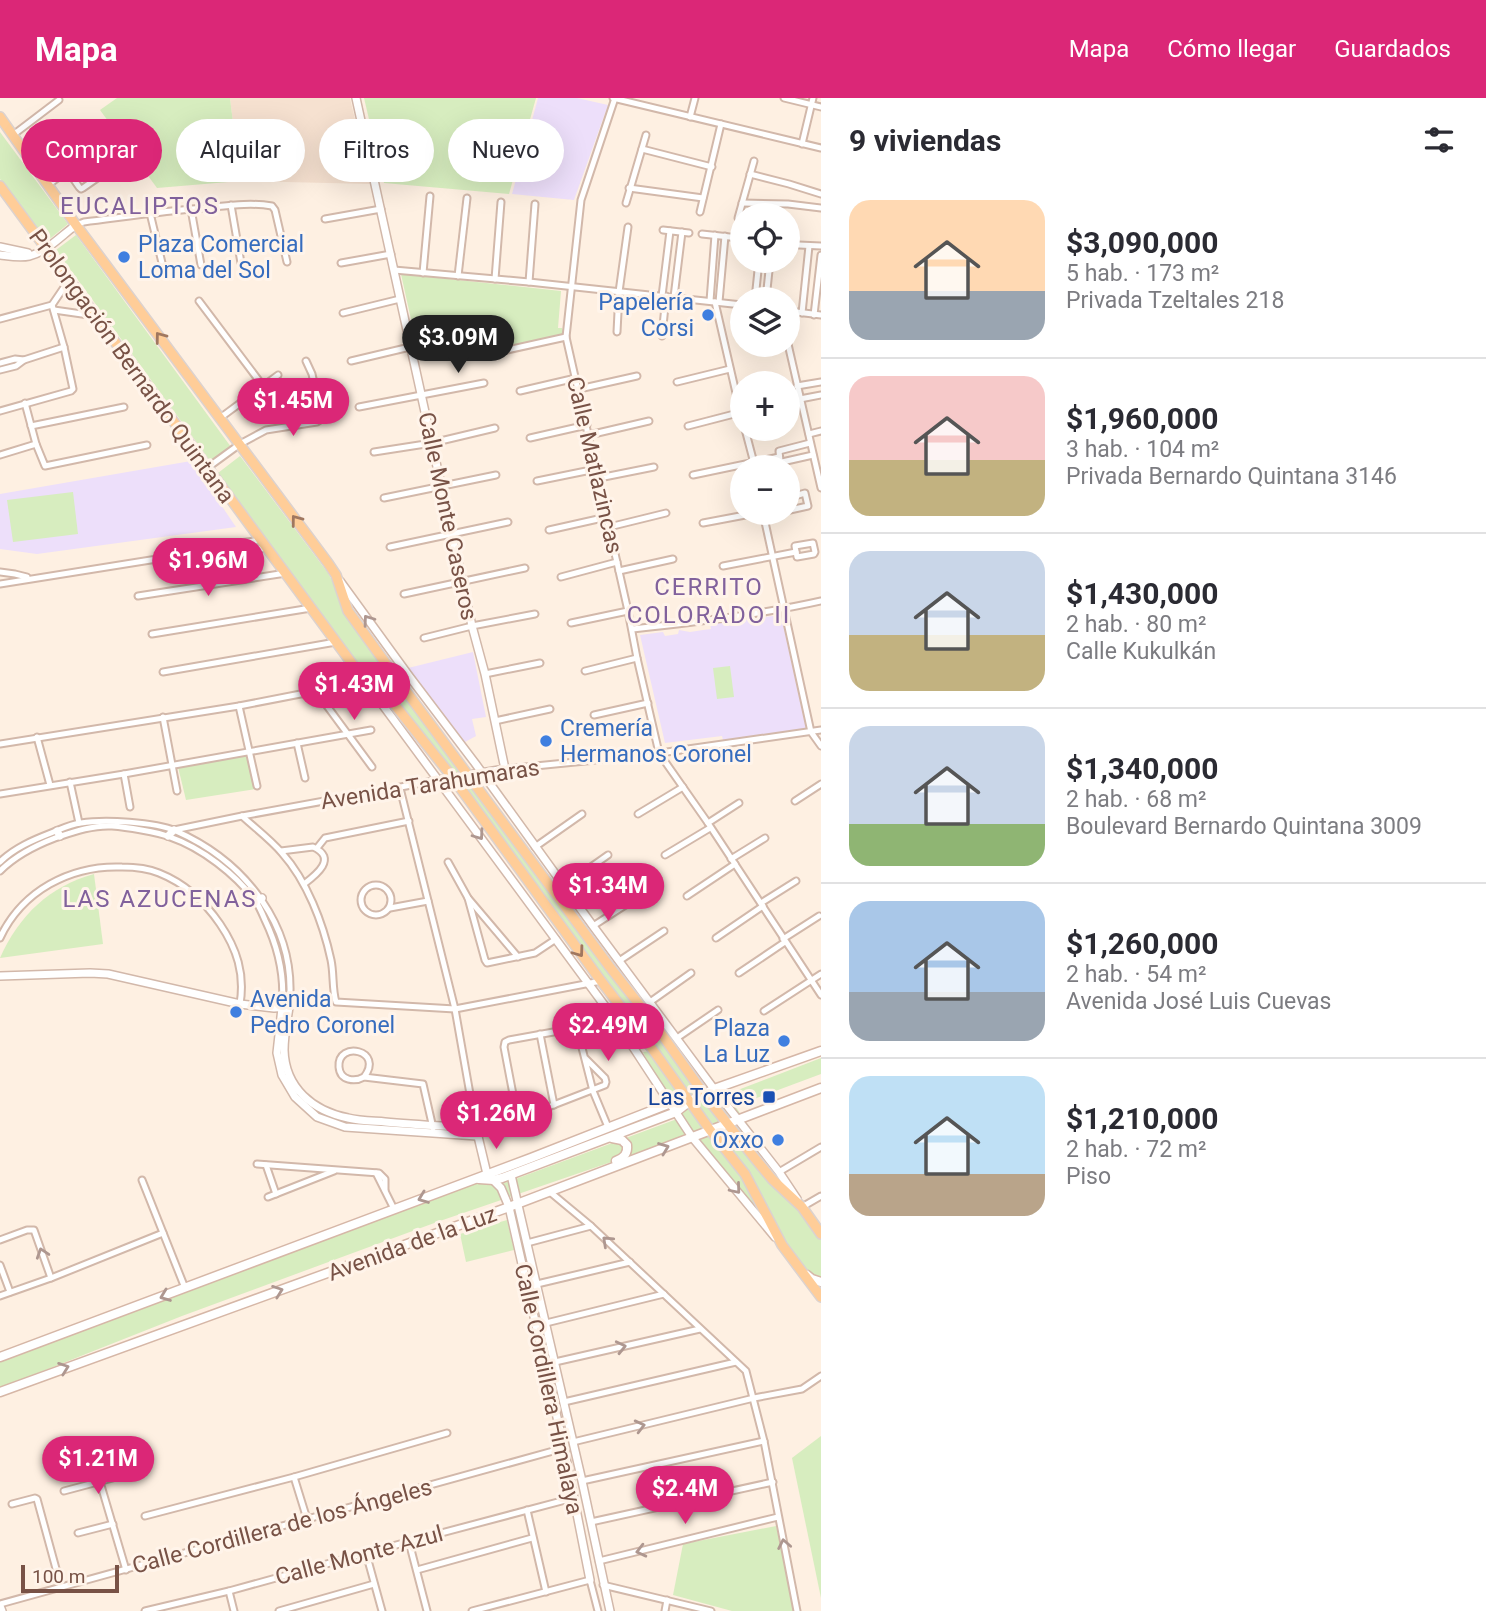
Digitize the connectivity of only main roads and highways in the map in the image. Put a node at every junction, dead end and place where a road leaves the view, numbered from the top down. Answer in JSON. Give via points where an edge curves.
{"nodes":[{"id":1,"x":0,"y":117,"type":"edge"},
{"id":2,"x":0,"y":186,"type":"edge"},
{"id":3,"x":821,"y":1051,"type":"edge"},
{"id":4,"x":821,"y":1088,"type":"edge"},
{"id":5,"x":705,"y":1094,"type":"junction"},
{"id":6,"x":690,"y":1101,"type":"junction"},
{"id":7,"x":727,"y":1123,"type":"junction"},
{"id":8,"x":710,"y":1130,"type":"junction"},
{"id":9,"x":611,"y":1138,"type":"junction"},
{"id":10,"x":491,"y":1177,"type":"junction"},
{"id":11,"x":566,"y":1185,"type":"junction"},
{"id":12,"x":821,"y":1234,"type":"edge"},
{"id":13,"x":800,"y":1268,"type":"junction"},
{"id":14,"x":821,"y":1282,"type":"edge"},
{"id":15,"x":821,"y":1297,"type":"edge"},
{"id":16,"x":0,"y":1357,"type":"edge"},
{"id":17,"x":0,"y":1391,"type":"edge"}],
"edges":[{"from":5,"to":1,"type":"main road","name":"Prolongación Bernardo Quintana","one_way":true,"via":[[397,679],[348,611],[336,575]]},
{"from":2,"to":6,"type":"main road","name":"Prolongación Bernardo Quintana","one_way":true,"via":[[336,642],[368,683],[386,694],[453,778]]},
{"from":3,"to":5,"type":"main road","name":"Avenida de la Luz"},
{"from":4,"to":7,"type":"main road","name":"Avenida de la Luz"},
{"from":5,"to":6,"type":"main road","name":"Avenida de la Luz"},
{"from":5,"to":7,"type":"main road","name":"Prolongación Bernardo Quintana"},
{"from":6,"to":8,"type":"main road","name":"Prolongación Bernardo Quintana"},
{"from":6,"to":9,"type":"main road","name":"Avenida de la Luz","via":[[676,1112]]},
{"from":6,"to":10,"type":"main road","name":"Avenida de la Luz","via":[[671,1103],[608,1127]]},
{"from":7,"to":8,"type":"main road","name":"Avenida de la Luz"},
{"from":7,"to":12,"type":"main road","name":"Prolongación Bernardo Quintana"},
{"from":11,"to":8,"type":"main road","name":"Avenida de la Luz","one_way":true},
{"from":8,"to":13,"type":"main road","name":"Prolongación Bernardo Quintana","via":[[745,1174],[782,1245]]},
{"from":9,"to":10,"type":"main road","name":"Avenida de la Luz","via":[[511,1175]]},
{"from":9,"to":11,"type":"main road","via":[[627,1145],[624,1157]]},
{"from":10,"to":16,"type":"main road","name":"Avenida de la Luz","one_way":true,"via":[[476,1178]]},
{"from":17,"to":11,"type":"main road","name":"Avenida de la Luz","one_way":true},
{"from":13,"to":14,"type":"main road"},
{"from":13,"to":15,"type":"main road","name":"Prolongación Bernardo Quintana"}]}
